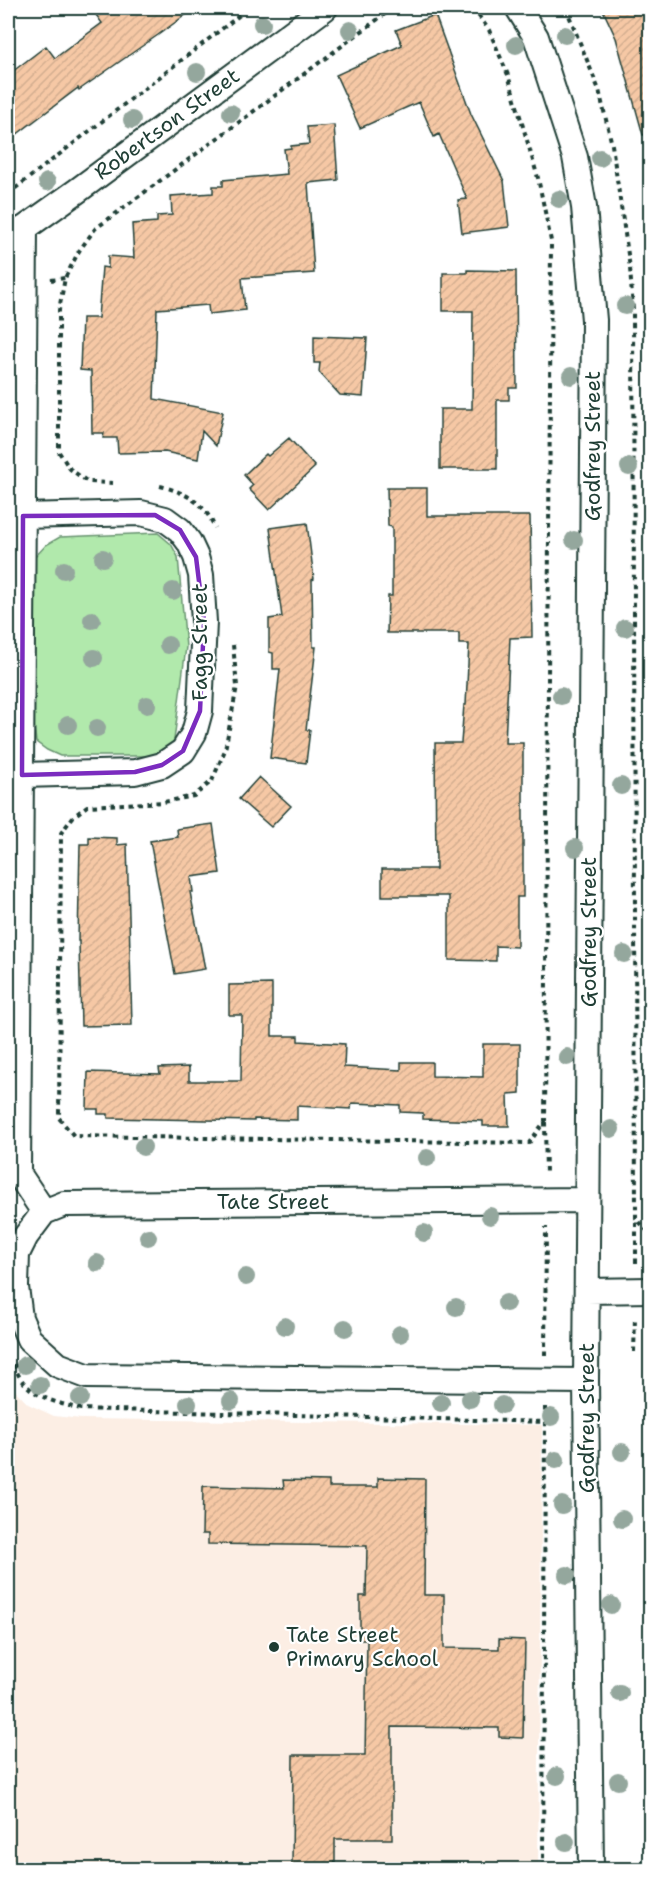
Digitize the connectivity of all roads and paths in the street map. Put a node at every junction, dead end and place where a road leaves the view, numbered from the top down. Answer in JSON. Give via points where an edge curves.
{"nodes":[{"id":1,"x":249,"y":8,"type":"edge"},
{"id":2,"x":325,"y":8,"type":"edge"},
{"id":3,"x":393,"y":8,"type":"edge"},
{"id":4,"x":473,"y":8,"type":"edge"},
{"id":5,"x":518,"y":8,"type":"edge"},
{"id":6,"x":566,"y":8,"type":"edge"},
{"id":7,"x":8,"y":194,"type":"edge"},
{"id":8,"x":16,"y":232,"type":"edge"},
{"id":9,"x":121,"y":484,"type":"dead end"},
{"id":10,"x":154,"y":485,"type":"dead end"},
{"id":11,"x":23,"y":516,"type":"junction"},
{"id":12,"x":216,"y":531,"type":"dead end"},
{"id":13,"x":232,"y":639,"type":"dead end"},
{"id":14,"x":22,"y":775,"type":"junction"},
{"id":15,"x":545,"y":1121,"type":"junction"},
{"id":16,"x":546,"y":1200,"type":"junction"},
{"id":17,"x":587,"y":1200,"type":"junction"},
{"id":18,"x":44,"y":1212,"type":"junction"},
{"id":19,"x":651,"y":1234,"type":"edge"},
{"id":20,"x":12,"y":1287,"type":"edge"},
{"id":21,"x":651,"y":1290,"type":"edge"},
{"id":22,"x":587,"y":1291,"type":"junction"},
{"id":23,"x":11,"y":1354,"type":"dead end"},
{"id":24,"x":545,"y":1380,"type":"junction"},
{"id":25,"x":586,"y":1381,"type":"junction"},
{"id":26,"x":545,"y":1422,"type":"junction"},
{"id":27,"x":543,"y":1869,"type":"edge"},
{"id":28,"x":591,"y":1869,"type":"edge"}],
"edges":[{"from":1,"to":7,"type":"path"},
{"from":2,"to":8,"type":"street","name":"Robertson Street"},
{"from":3,"to":9,"type":"path","via":[[95,229],[79,251],[65,278],[59,310],[60,452],[70,469],[88,482]]},
{"from":4,"to":15,"type":"path","via":[[489,30],[508,75],[538,178],[551,241]]},
{"from":5,"to":17,"type":"street","name":"Godfrey Street","via":[[536,37],[575,157],[584,207],[594,320]]},
{"from":6,"to":19,"type":"path","via":[[599,90],[612,145],[633,310],[636,1218]]},
{"from":8,"to":11,"type":"street"},
{"from":10,"to":12,"type":"path","via":[[194,499],[210,516]]},
{"from":11,"to":14,"type":"street"},
{"from":11,"to":14,"type":"street","name":"Fagg Street","via":[[141,513],[165,519],[180,530],[196,557],[204,622],[200,711],[194,733],[183,751],[162,765],[135,772]]},
{"from":13,"to":15,"type":"path","via":[[237,686],[225,750],[212,781],[194,796],[164,802],[87,806],[61,833],[59,1118],[74,1136],[529,1143]]},
{"from":14,"to":18,"type":"street","via":[[18,1173]]},
{"from":15,"to":16,"type":"path"},
{"from":16,"to":17,"type":"street","name":"Tate Street"},
{"from":16,"to":18,"type":"street","name":"Tate Street","via":[[64,1204]]},
{"from":16,"to":24,"type":"path"},
{"from":17,"to":22,"type":"street","name":"Godfrey Street"},
{"from":18,"to":20,"type":"street","via":[[17,1254]]},
{"from":20,"to":24,"type":"street","via":[[29,1339],[58,1365],[87,1376]]},
{"from":21,"to":22,"type":"street"},
{"from":22,"to":25,"type":"street","name":"Godfrey Street"},
{"from":23,"to":26,"type":"path","via":[[17,1376],[30,1391],[51,1402],[81,1409]]},
{"from":24,"to":25,"type":"street"},
{"from":24,"to":26,"type":"path"},
{"from":25,"to":28,"type":"street","name":"Godfrey Street"},
{"from":26,"to":27,"type":"path"}]}
